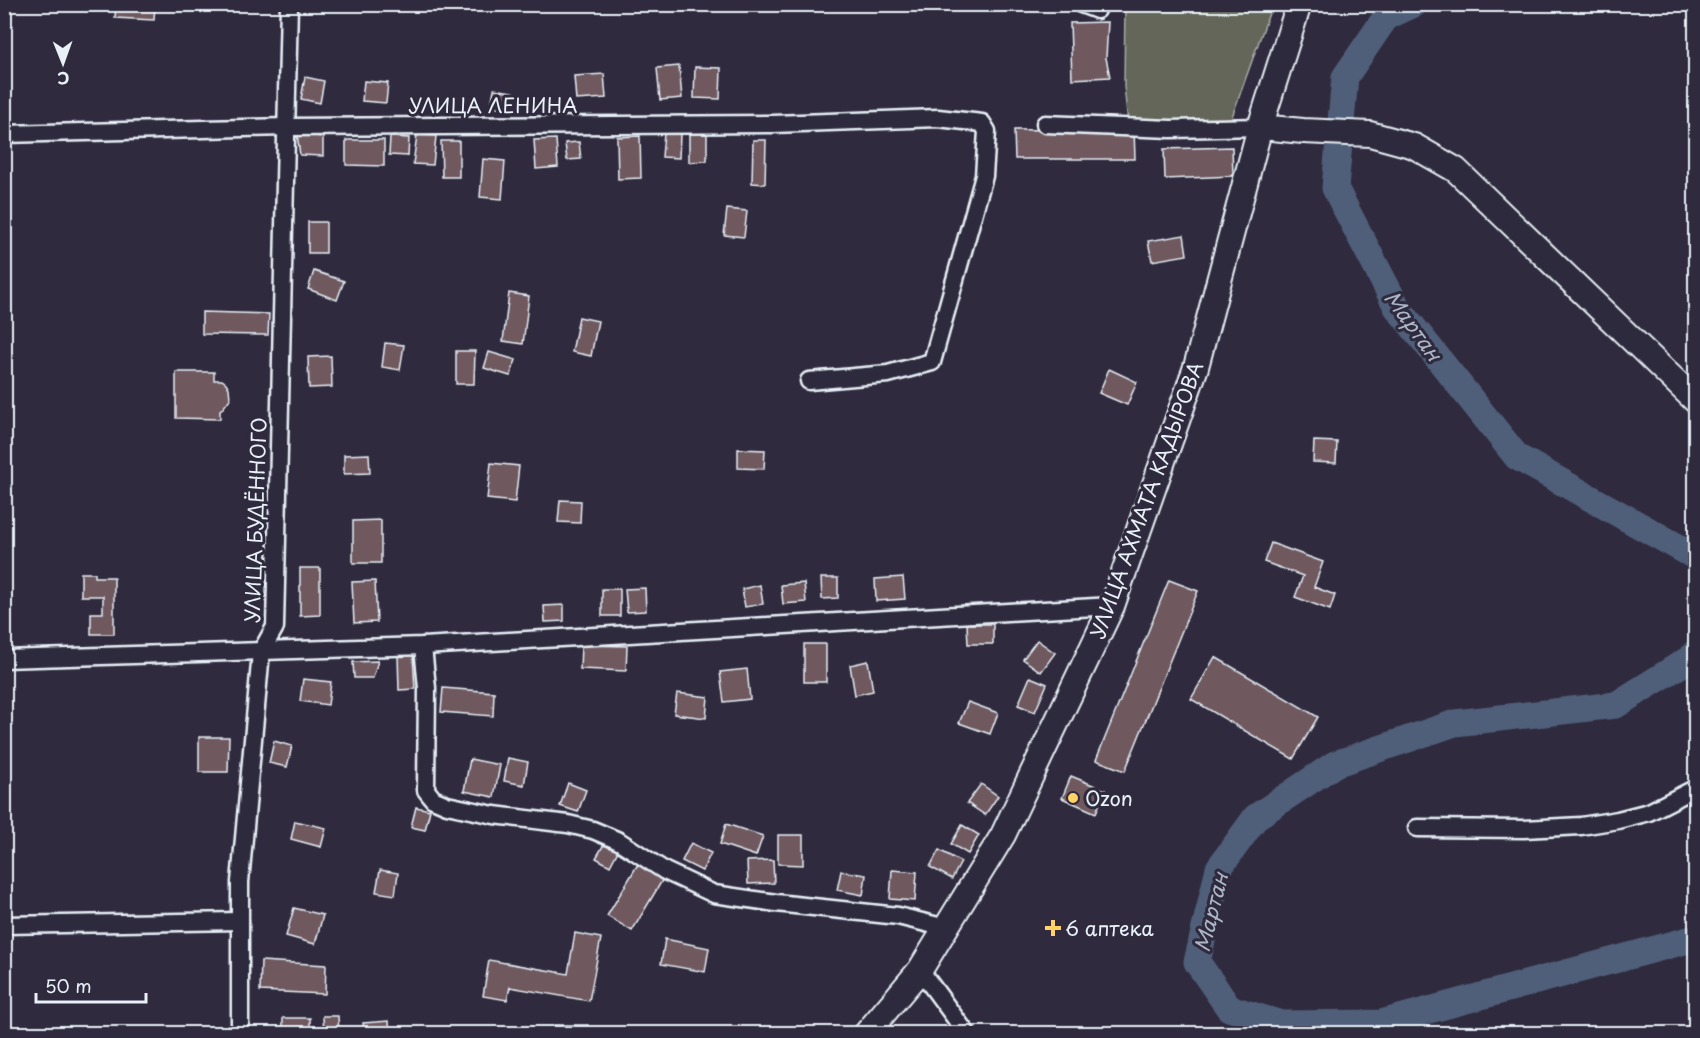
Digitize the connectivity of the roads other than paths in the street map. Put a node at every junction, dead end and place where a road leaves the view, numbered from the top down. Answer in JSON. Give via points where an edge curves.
{"nodes":[{"id":1,"x":289,"y":4,"type":"edge"},
{"id":2,"x":1081,"y":4,"type":"edge"},
{"id":3,"x":1299,"y":4,"type":"edge"},
{"id":4,"x":1097,"y":10,"type":"dead end"},
{"id":5,"x":1045,"y":124,"type":"dead end"},
{"id":6,"x":287,"y":127,"type":"junction"},
{"id":7,"x":1260,"y":127,"type":"junction"},
{"id":8,"x":4,"y":134,"type":"edge"},
{"id":9,"x":809,"y":381,"type":"dead end"},
{"id":10,"x":1695,"y":401,"type":"edge"},
{"id":11,"x":1112,"y":606,"type":"junction"},
{"id":12,"x":423,"y":645,"type":"junction"},
{"id":13,"x":261,"y":651,"type":"junction"},
{"id":14,"x":4,"y":659,"type":"edge"},
{"id":15,"x":1695,"y":788,"type":"edge"},
{"id":16,"x":1417,"y":828,"type":"dead end"},
{"id":17,"x":240,"y":921,"type":"junction"},
{"id":18,"x":4,"y":925,"type":"edge"},
{"id":19,"x":946,"y":928,"type":"junction"},
{"id":20,"x":920,"y":970,"type":"junction"},
{"id":21,"x":240,"y":1034,"type":"edge"},
{"id":22,"x":866,"y":1034,"type":"edge"},
{"id":23,"x":967,"y":1034,"type":"edge"}],
"edges":[{"from":1,"to":6,"type":"street","name":"УЛИЦА БУДЁННОГО"},
{"from":2,"to":4,"type":"street"},
{"from":3,"to":7,"type":"main road","name":"УЛИЦА АХМАТА КАДЫРОВА"},
{"from":5,"to":7,"type":"street","via":[[1171,129]]},
{"from":6,"to":8,"type":"street","name":"УЛИЦА ЛЕНИНА"},
{"from":6,"to":9,"type":"street","name":"УЛИЦА ЛЕНИНА","via":[[773,124],[938,118],[982,123],[987,131],[984,176],[932,362],[888,374]]},
{"from":6,"to":13,"type":"street","name":"УЛИЦА БУДЁННОГО","via":[[275,627]]},
{"from":7,"to":10,"type":"main road","via":[[1370,134],[1414,146],[1456,170]]},
{"from":7,"to":11,"type":"main road","name":"УЛИЦА АХМАТА КАДЫРОВА","via":[[1196,368]]},
{"from":11,"to":12,"type":"street"},
{"from":11,"to":19,"type":"main road","name":"УЛИЦА АХМАТА КАДЫРОВА","via":[[1003,835]]},
{"from":12,"to":13,"type":"street"},
{"from":12,"to":19,"type":"street","via":[[427,688],[426,790],[433,800],[494,815],[593,830],[714,894],[898,916]]},
{"from":13,"to":14,"type":"street"},
{"from":13,"to":17,"type":"street","name":"УЛИЦА БУДЁННОГО","via":[[240,882]]},
{"from":15,"to":16,"type":"street","via":[[1649,812],[1581,826]]},
{"from":17,"to":18,"type":"street"},
{"from":17,"to":21,"type":"street","name":"УЛИЦА БУДЁННОГО"},
{"from":19,"to":20,"type":"main road","name":"УЛИЦА АХМАТА КАДЫРОВА"},
{"from":20,"to":22,"type":"main road","name":"УЛИЦА АХМАТА КАДЫРОВА"},
{"from":20,"to":23,"type":"street"}]}
